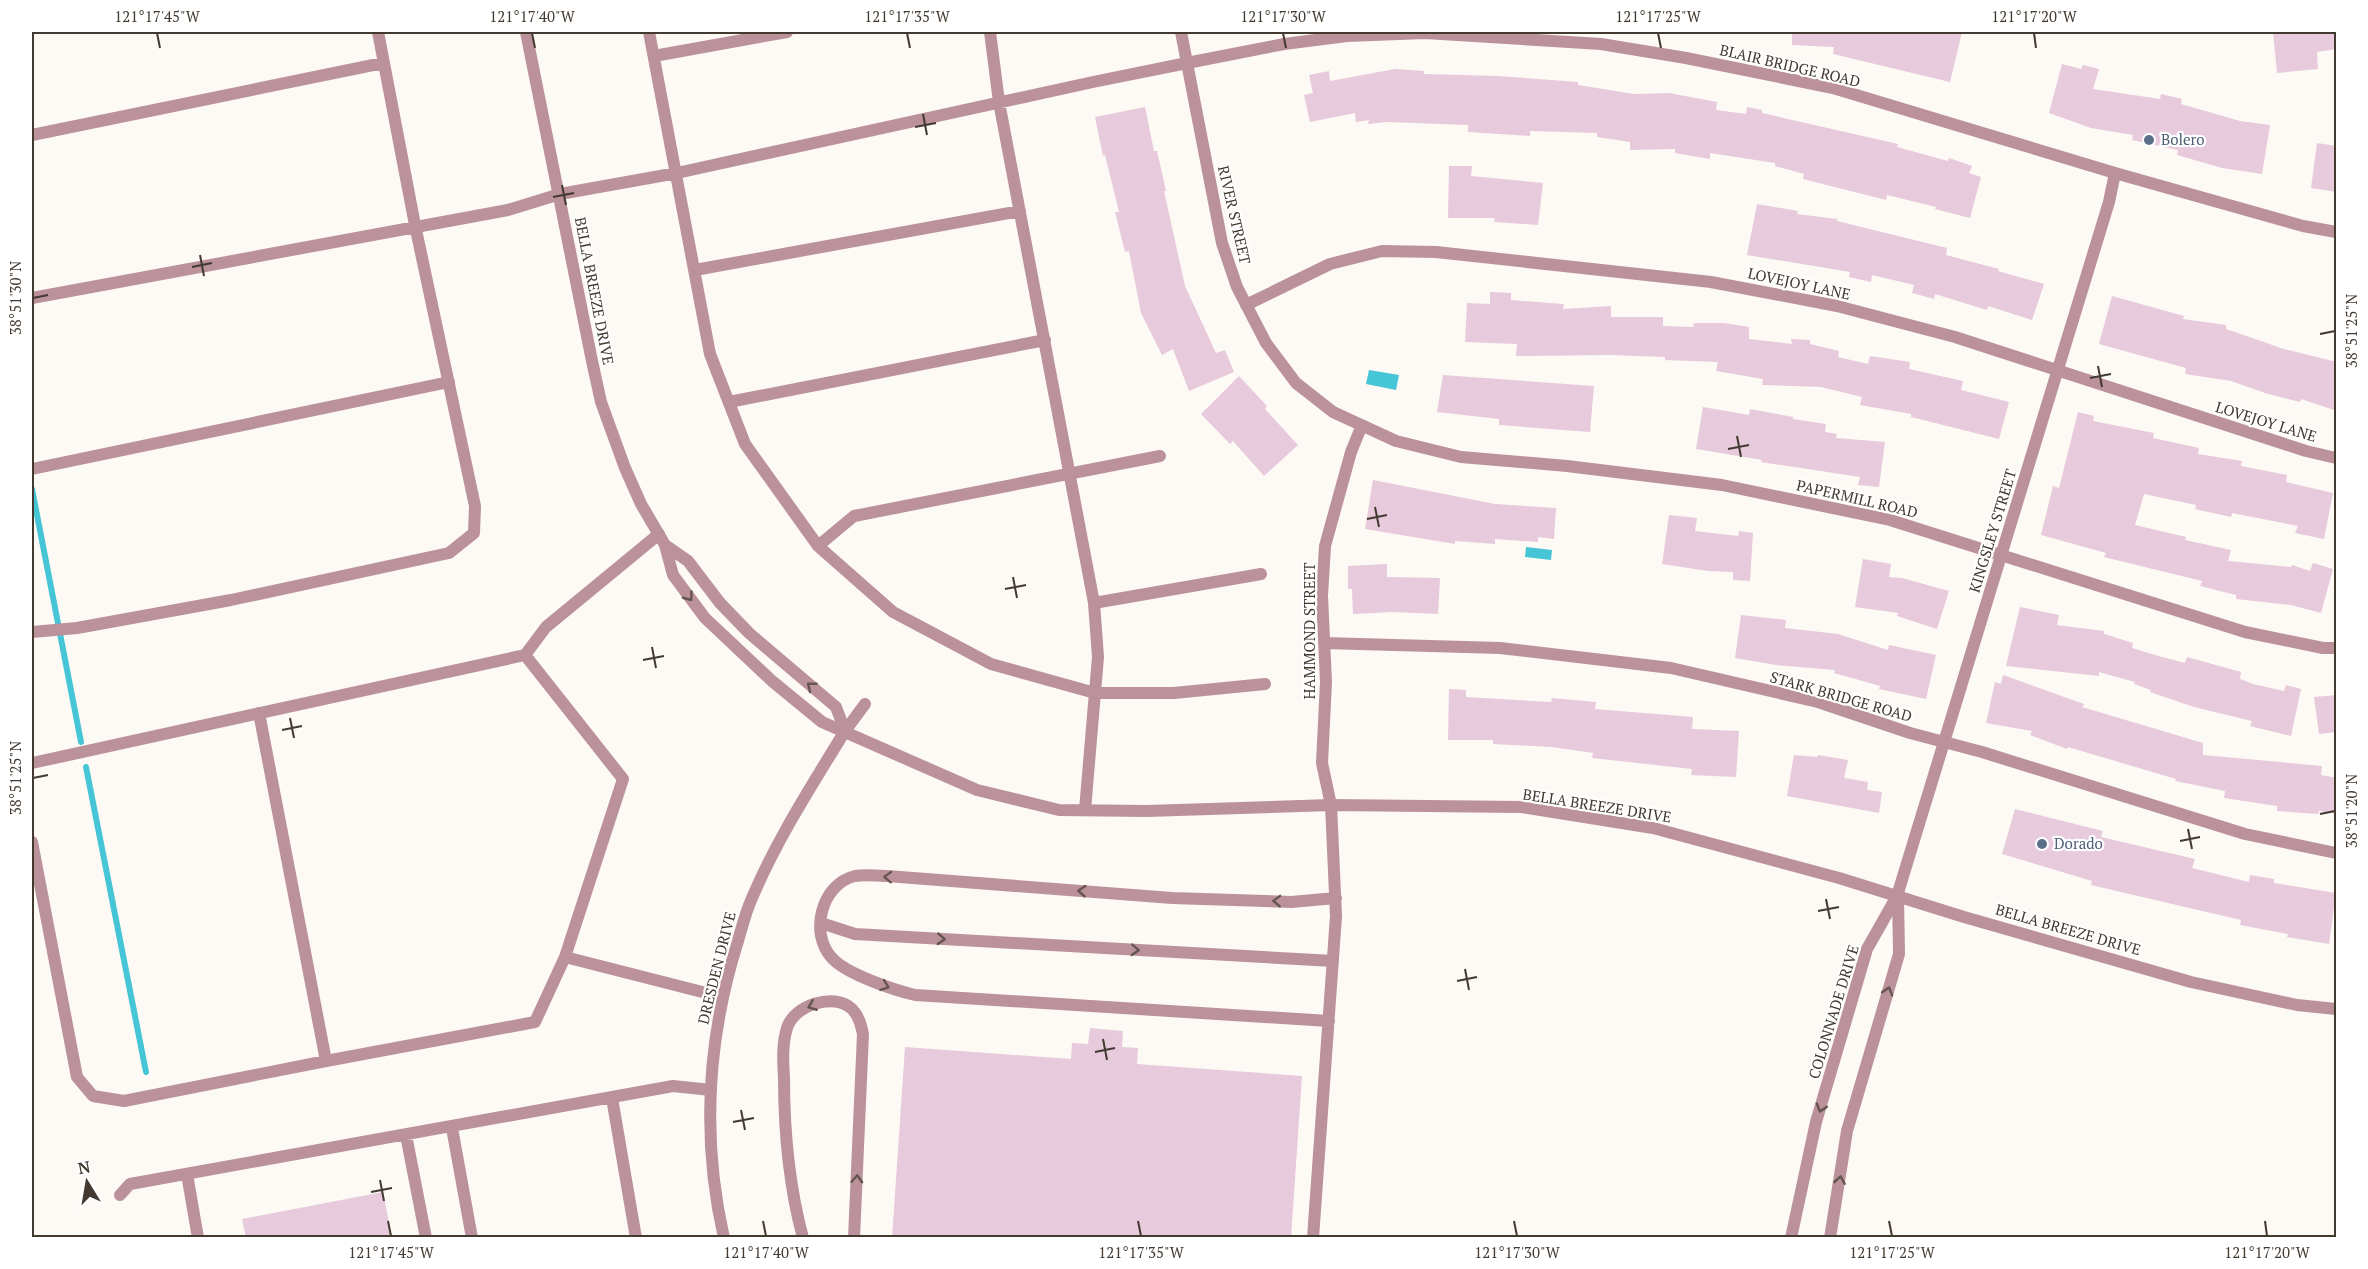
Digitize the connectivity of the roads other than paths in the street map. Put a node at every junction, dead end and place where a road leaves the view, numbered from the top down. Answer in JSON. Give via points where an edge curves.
{"nodes":[{"id":1,"x":378,"y":32,"type":"edge"},
{"id":2,"x":526,"y":32,"type":"edge"},
{"id":3,"x":649,"y":32,"type":"edge"},
{"id":4,"x":787,"y":32,"type":"edge"},
{"id":5,"x":990,"y":32,"type":"edge"},
{"id":6,"x":1181,"y":32,"type":"edge"},
{"id":7,"x":654,"y":56,"type":"junction"},
{"id":8,"x":384,"y":63,"type":"junction"},
{"id":9,"x":1187,"y":63,"type":"junction"},
{"id":10,"x":999,"y":102,"type":"junction"},
{"id":11,"x":32,"y":135,"type":"edge"},
{"id":12,"x":677,"y":173,"type":"junction"},
{"id":13,"x":2115,"y":173,"type":"junction"},
{"id":14,"x":560,"y":194,"type":"junction"},
{"id":15,"x":1020,"y":211,"type":"junction"},
{"id":16,"x":415,"y":225,"type":"junction"},
{"id":17,"x":2337,"y":232,"type":"edge"},
{"id":18,"x":695,"y":270,"type":"junction"},
{"id":19,"x":32,"y":298,"type":"edge"},
{"id":20,"x":1246,"y":305,"type":"junction"},
{"id":21,"x":1045,"y":340,"type":"junction"},
{"id":22,"x":2058,"y":371,"type":"junction"},
{"id":23,"x":449,"y":382,"type":"junction"},
{"id":24,"x":729,"y":402,"type":"junction"},
{"id":25,"x":1362,"y":425,"type":"junction"},
{"id":26,"x":1160,"y":456,"type":"dead end"},
{"id":27,"x":2337,"y":458,"type":"edge"},
{"id":28,"x":32,"y":469,"type":"edge"},
{"id":29,"x":1070,"y":472,"type":"junction"},
{"id":30,"x":662,"y":540,"type":"junction"},
{"id":31,"x":818,"y":546,"type":"junction"},
{"id":32,"x":2001,"y":555,"type":"junction"},
{"id":33,"x":1261,"y":574,"type":"dead end"},
{"id":34,"x":1094,"y":603,"type":"junction"},
{"id":35,"x":32,"y":632,"type":"edge"},
{"id":36,"x":1324,"y":643,"type":"junction"},
{"id":37,"x":2337,"y":648,"type":"edge"},
{"id":38,"x":525,"y":655,"type":"junction"},
{"id":39,"x":1265,"y":684,"type":"dead end"},
{"id":40,"x":1095,"y":693,"type":"junction"},
{"id":41,"x":865,"y":704,"type":"dead end"},
{"id":42,"x":259,"y":713,"type":"junction"},
{"id":43,"x":845,"y":731,"type":"junction"},
{"id":44,"x":1945,"y":741,"type":"junction"},
{"id":45,"x":32,"y":763,"type":"edge"},
{"id":46,"x":1331,"y":805,"type":"junction"},
{"id":47,"x":1085,"y":810,"type":"junction"},
{"id":48,"x":32,"y":842,"type":"edge"},
{"id":49,"x":2337,"y":853,"type":"edge"},
{"id":50,"x":1898,"y":896,"type":"junction"},
{"id":51,"x":1335,"y":898,"type":"junction"},
{"id":52,"x":821,"y":923,"type":"junction"},
{"id":53,"x":564,"y":957,"type":"junction"},
{"id":54,"x":1333,"y":962,"type":"junction"},
{"id":55,"x":722,"y":997,"type":"junction"},
{"id":56,"x":2337,"y":1009,"type":"edge"},
{"id":57,"x":1329,"y":1021,"type":"junction"},
{"id":58,"x":326,"y":1061,"type":"junction"},
{"id":59,"x":711,"y":1090,"type":"junction"},
{"id":60,"x":612,"y":1098,"type":"junction"},
{"id":61,"x":452,"y":1128,"type":"junction"},
{"id":62,"x":406,"y":1136,"type":"junction"},
{"id":63,"x":187,"y":1174,"type":"junction"},
{"id":64,"x":120,"y":1195,"type":"dead end"},
{"id":65,"x":198,"y":1238,"type":"edge"},
{"id":66,"x":426,"y":1238,"type":"edge"},
{"id":67,"x":472,"y":1238,"type":"edge"},
{"id":68,"x":636,"y":1238,"type":"edge"},
{"id":69,"x":724,"y":1238,"type":"edge"},
{"id":70,"x":803,"y":1238,"type":"edge"},
{"id":71,"x":854,"y":1238,"type":"edge"},
{"id":72,"x":1313,"y":1238,"type":"edge"},
{"id":73,"x":1791,"y":1238,"type":"edge"},
{"id":74,"x":1830,"y":1238,"type":"edge"}],
"edges":[{"from":1,"to":8,"type":"street"},
{"from":2,"to":14,"type":"street","name":"BELLA BREEZE DRIVE"},
{"from":3,"to":7,"type":"street"},
{"from":4,"to":7,"type":"street"},
{"from":5,"to":10,"type":"street"},
{"from":6,"to":9,"type":"street","name":"RIVER STREET"},
{"from":7,"to":12,"type":"street"},
{"from":8,"to":11,"type":"street"},
{"from":8,"to":16,"type":"street"},
{"from":9,"to":10,"type":"street","name":"BLAIR BRIDGE ROAD"},
{"from":9,"to":13,"type":"street","name":"BLAIR BRIDGE ROAD","via":[[1347,36],[1425,33],[1601,44],[1833,88]]},
{"from":9,"to":20,"type":"street","name":"RIVER STREET","via":[[1222,243]]},
{"from":10,"to":12,"type":"street","name":"BLAIR BRIDGE ROAD"},
{"from":10,"to":15,"type":"street"},
{"from":12,"to":14,"type":"street","name":"BLAIR BRIDGE ROAD"},
{"from":12,"to":18,"type":"street"},
{"from":13,"to":17,"type":"street","name":"BLAIR BRIDGE ROAD"},
{"from":13,"to":22,"type":"street","name":"KINGSLEY STREET"},
{"from":14,"to":16,"type":"street","name":"BLAIR BRIDGE ROAD","via":[[508,210]]},
{"from":14,"to":30,"type":"street","name":"BELLA BREEZE DRIVE","via":[[601,402],[625,468]]},
{"from":15,"to":18,"type":"street"},
{"from":15,"to":21,"type":"street"},
{"from":16,"to":19,"type":"street","name":"BLAIR BRIDGE ROAD"},
{"from":16,"to":23,"type":"street"},
{"from":18,"to":24,"type":"street","via":[[710,354]]},
{"from":20,"to":22,"type":"street","name":"LOVEJOY LANE","via":[[1330,264],[1382,251],[1436,252],[1711,282],[1837,306],[1954,337]]},
{"from":20,"to":25,"type":"street","name":"RIVER STREET","via":[[1266,344],[1296,383],[1333,411]]},
{"from":21,"to":24,"type":"street"},
{"from":21,"to":29,"type":"street"},
{"from":22,"to":27,"type":"street","name":"LOVEJOY LANE"},
{"from":22,"to":32,"type":"street","name":"KINGSLEY STREET"},
{"from":23,"to":28,"type":"street"},
{"from":23,"to":35,"type":"street","via":[[475,506],[474,533],[449,553],[231,600],[77,628]]},
{"from":24,"to":31,"type":"street","via":[[744,444]]},
{"from":25,"to":32,"type":"street","name":"PAPERMILL ROAD","via":[[1396,441],[1461,458],[1722,485],[1890,520]]},
{"from":25,"to":36,"type":"street","name":"HAMMOND STREET","via":[[1325,546]]},
{"from":26,"to":29,"type":"street"},
{"from":29,"to":31,"type":"street","via":[[854,516]]},
{"from":29,"to":34,"type":"street"},
{"from":30,"to":38,"type":"street","via":[[546,627]]},
{"from":43,"to":30,"type":"street","name":"BELLA BREEZE DRIVE","one_way":true,"via":[[836,706],[749,633],[687,561]]},
{"from":30,"to":43,"type":"street","name":"BELLA BREEZE DRIVE","one_way":true,"via":[[673,575],[705,618],[813,715]]},
{"from":31,"to":40,"type":"street","via":[[893,612],[932,633],[991,664]]},
{"from":32,"to":37,"type":"street","name":"PAPERMILL ROAD","via":[[2245,632]]},
{"from":32,"to":44,"type":"street","name":"KINGSLEY STREET"},
{"from":33,"to":34,"type":"street"},
{"from":34,"to":40,"type":"street","via":[[1098,657]]},
{"from":36,"to":44,"type":"street","name":"STARK BRIDGE ROAD","via":[[1500,648],[1671,668],[1818,702]]},
{"from":36,"to":46,"type":"street","name":"HAMMOND STREET","via":[[1322,764]]},
{"from":38,"to":42,"type":"street"},
{"from":38,"to":53,"type":"street","via":[[623,779]]},
{"from":39,"to":40,"type":"street","via":[[1173,693]]},
{"from":40,"to":47,"type":"street"},
{"from":41,"to":43,"type":"street","name":"DRESDEN DRIVE"},
{"from":42,"to":45,"type":"street"},
{"from":42,"to":58,"type":"street"},
{"from":43,"to":47,"type":"street","name":"BELLA BREEZE DRIVE","via":[[977,790],[1059,810]]},
{"from":43,"to":55,"type":"street","name":"DRESDEN DRIVE","via":[[778,842],[751,899]]},
{"from":44,"to":49,"type":"street","name":"STARK BRIDGE ROAD","via":[[2245,834]]},
{"from":44,"to":50,"type":"street","name":"KINGSLEY STREET"},
{"from":46,"to":47,"type":"street","name":"BELLA BREEZE DRIVE"},
{"from":46,"to":50,"type":"street","name":"BELLA BREEZE DRIVE","via":[[1521,807],[1653,828]]},
{"from":46,"to":51,"type":"street","name":"HAMMOND STREET"},
{"from":48,"to":58,"type":"street","via":[[77,1077],[93,1096],[124,1101]]},
{"from":50,"to":56,"type":"street","name":"BELLA BREEZE DRIVE","via":[[2191,982],[2297,1005]]},
{"from":50,"to":73,"type":"street","name":"COLONNADE DRIVE","one_way":true,"via":[[1867,949],[1816,1122]]},
{"from":74,"to":50,"type":"street","one_way":true,"via":[[1847,1131],[1899,954]]},
{"from":51,"to":52,"type":"street","one_way":true,"via":[[1291,902],[1172,898],[855,876],[830,892],[821,910]]},
{"from":51,"to":54,"type":"street","name":"HAMMOND STREET"},
{"from":52,"to":54,"type":"street","one_way":true,"via":[[855,934]]},
{"from":52,"to":57,"type":"street","one_way":true,"via":[[824,949],[833,960],[872,981],[915,995]]},
{"from":53,"to":55,"type":"street"},
{"from":53,"to":58,"type":"street","via":[[535,1022]]},
{"from":54,"to":57,"type":"street","name":"HAMMOND STREET"},
{"from":55,"to":59,"type":"street","name":"DRESDEN DRIVE"},
{"from":57,"to":72,"type":"street","name":"HAMMOND STREET"},
{"from":59,"to":60,"type":"street","via":[[673,1086]]},
{"from":59,"to":69,"type":"street","name":"DRESDEN DRIVE","via":[[710,1138]]},
{"from":60,"to":61,"type":"street"},
{"from":60,"to":68,"type":"street"},
{"from":61,"to":62,"type":"street"},
{"from":61,"to":67,"type":"street"},
{"from":62,"to":63,"type":"street"},
{"from":62,"to":66,"type":"street"},
{"from":63,"to":64,"type":"street","via":[[130,1184]]},
{"from":63,"to":65,"type":"street"},
{"from":71,"to":70,"type":"street","one_way":true,"via":[[863,1034],[859,1017],[851,1007],[826,1001],[811,1004],[796,1014],[787,1025],[783,1049],[789,1170]]}]}
